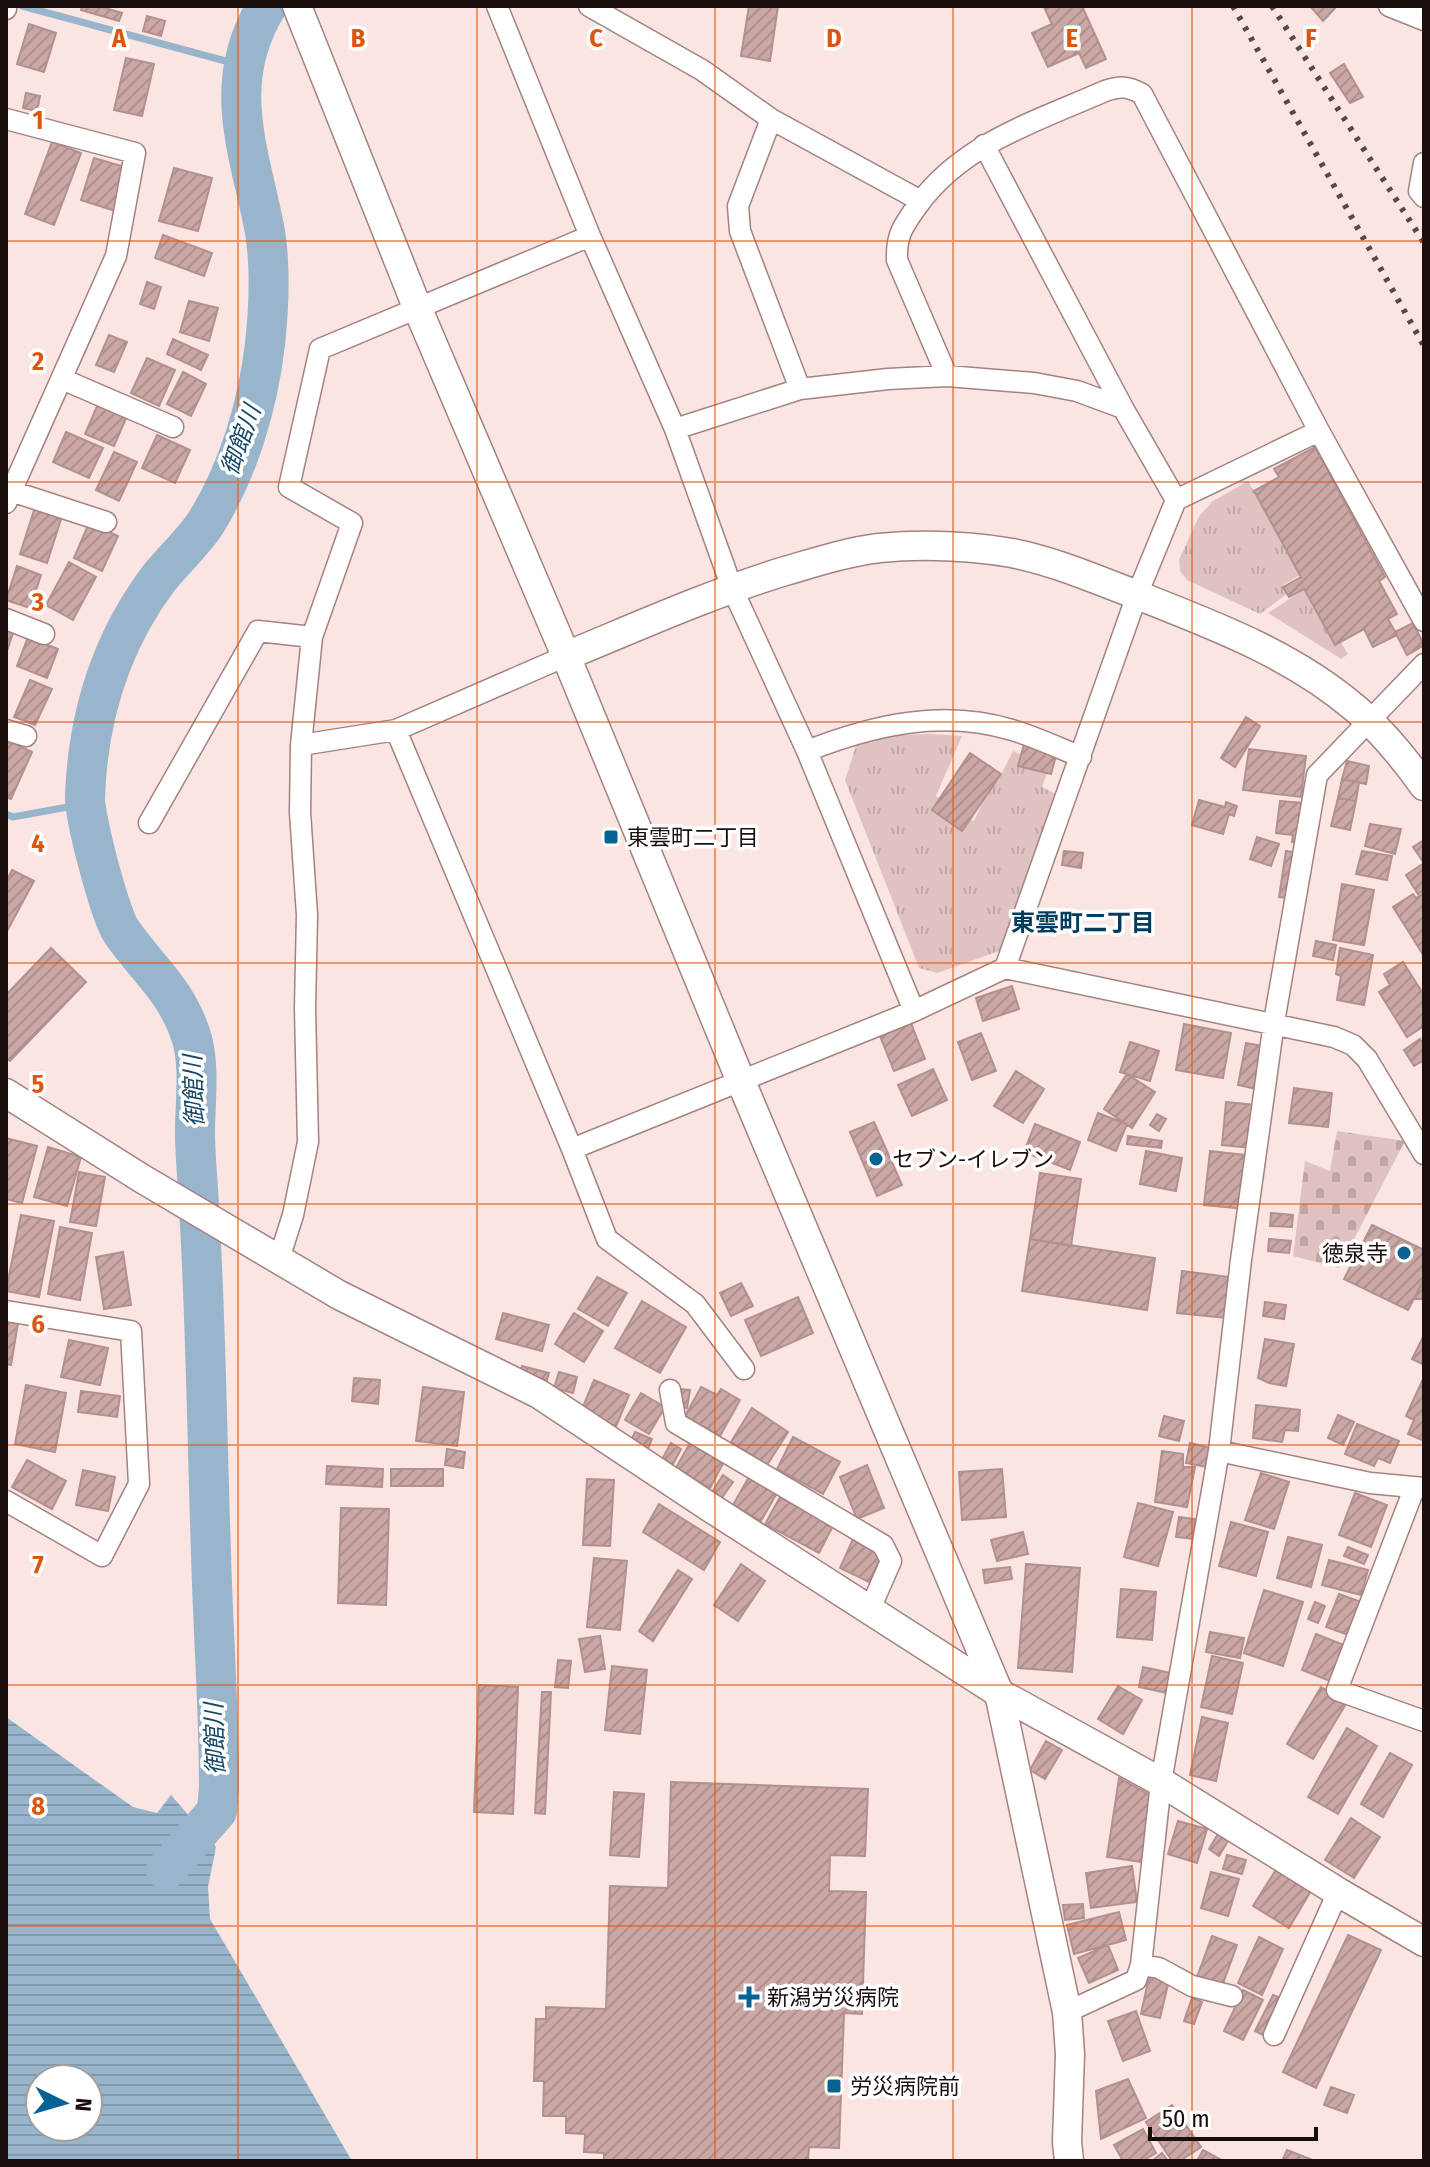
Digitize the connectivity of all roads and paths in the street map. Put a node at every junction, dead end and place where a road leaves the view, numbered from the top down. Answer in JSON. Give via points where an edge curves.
{"nodes":[{"id":1,"x":297,"y":6,"type":"edge"},
{"id":2,"x":497,"y":6,"type":"edge"},
{"id":3,"x":589,"y":6,"type":"edge"},
{"id":4,"x":1389,"y":6,"type":"edge"},
{"id":5,"x":1424,"y":20,"type":"edge"},
{"id":6,"x":6,"y":119,"type":"edge"},
{"id":7,"x":771,"y":119,"type":"junction"},
{"id":8,"x":984,"y":145,"type":"junction"},
{"id":9,"x":1424,"y":163,"type":"edge"},
{"id":10,"x":1424,"y":197,"type":"edge"},
{"id":11,"x":921,"y":201,"type":"junction"},
{"id":12,"x":590,"y":236,"type":"junction"},
{"id":13,"x":417,"y":307,"type":"junction"},
{"id":14,"x":947,"y":376,"type":"junction"},
{"id":15,"x":62,"y":379,"type":"junction"},
{"id":16,"x":800,"y":389,"type":"junction"},
{"id":17,"x":1123,"y":408,"type":"junction"},
{"id":18,"x":173,"y":427,"type":"dead end"},
{"id":19,"x":675,"y":429,"type":"junction"},
{"id":20,"x":1319,"y":431,"type":"junction"},
{"id":21,"x":9,"y":497,"type":"edge"},
{"id":22,"x":1176,"y":500,"type":"junction"},
{"id":23,"x":106,"y":522,"type":"dead end"},
{"id":24,"x":732,"y":588,"type":"junction"},
{"id":25,"x":1137,"y":595,"type":"junction"},
{"id":26,"x":6,"y":619,"type":"edge"},
{"id":27,"x":1424,"y":621,"type":"edge"},
{"id":28,"x":44,"y":634,"type":"dead end"},
{"id":29,"x":312,"y":637,"type":"junction"},
{"id":30,"x":566,"y":656,"type":"junction"},
{"id":31,"x":1424,"y":664,"type":"edge"},
{"id":32,"x":1368,"y":721,"type":"junction"},
{"id":33,"x":396,"y":730,"type":"junction"},
{"id":34,"x":301,"y":745,"type":"junction"},
{"id":35,"x":807,"y":751,"type":"junction"},
{"id":36,"x":1081,"y":757,"type":"junction"},
{"id":37,"x":1424,"y":786,"type":"edge"},
{"id":38,"x":149,"y":823,"type":"dead end"},
{"id":39,"x":1005,"y":968,"type":"junction"},
{"id":40,"x":914,"y":1011,"type":"junction"},
{"id":41,"x":1274,"y":1022,"type":"junction"},
{"id":42,"x":740,"y":1079,"type":"junction"},
{"id":43,"x":6,"y":1093,"type":"edge"},
{"id":44,"x":572,"y":1149,"type":"junction"},
{"id":45,"x":1424,"y":1154,"type":"edge"},
{"id":46,"x":279,"y":1259,"type":"junction"},
{"id":47,"x":6,"y":1311,"type":"edge"},
{"id":48,"x":744,"y":1369,"type":"dead end"},
{"id":49,"x":670,"y":1390,"type":"dead end"},
{"id":50,"x":1219,"y":1451,"type":"junction"},
{"id":51,"x":1419,"y":1489,"type":"edge"},
{"id":52,"x":6,"y":1501,"type":"edge"},
{"id":53,"x":870,"y":1609,"type":"junction"},
{"id":54,"x":999,"y":1693,"type":"junction"},
{"id":55,"x":1424,"y":1721,"type":"edge"},
{"id":56,"x":1161,"y":1782,"type":"junction"},
{"id":57,"x":1338,"y":1892,"type":"junction"},
{"id":58,"x":1424,"y":1942,"type":"edge"},
{"id":59,"x":1141,"y":1965,"type":"junction"},
{"id":60,"x":1232,"y":1996,"type":"dead end"},
{"id":61,"x":1067,"y":2012,"type":"junction"},
{"id":62,"x":1274,"y":2035,"type":"dead end"},
{"id":63,"x":1069,"y":2161,"type":"edge"}],
"edges":[{"from":1,"to":13,"type":"street"},
{"from":2,"to":12,"type":"street"},
{"from":3,"to":7,"type":"street","via":[[702,70]]},
{"from":4,"to":5,"type":"street"},
{"from":6,"to":15,"type":"street","via":[[135,153],[116,256]]},
{"from":7,"to":11,"type":"street"},
{"from":7,"to":16,"type":"street","via":[[738,206],[740,231]]},
{"from":8,"to":11,"type":"street","via":[[954,165]]},
{"from":8,"to":17,"type":"street"},
{"from":8,"to":20,"type":"street","via":[[1119,86],[1142,94]]},
{"from":9,"to":10,"type":"street","via":[[1419,191]]},
{"from":11,"to":14,"type":"street","via":[[896,240],[897,260]]},
{"from":12,"to":13,"type":"street"},
{"from":12,"to":19,"type":"street"},
{"from":13,"to":29,"type":"street","via":[[320,349],[289,487],[352,523]]},
{"from":13,"to":30,"type":"street"},
{"from":14,"to":16,"type":"street"},
{"from":14,"to":17,"type":"street","via":[[1034,383]]},
{"from":15,"to":18,"type":"street"},
{"from":15,"to":21,"type":"street"},
{"from":16,"to":19,"type":"street"},
{"from":17,"to":22,"type":"street"},
{"from":19,"to":24,"type":"street"},
{"from":20,"to":22,"type":"street"},
{"from":20,"to":27,"type":"street"},
{"from":21,"to":23,"type":"street"},
{"from":22,"to":25,"type":"street"},
{"from":24,"to":25,"type":"street","via":[[878,548],[968,548],[1060,565]]},
{"from":24,"to":30,"type":"street"},
{"from":24,"to":35,"type":"street"},
{"from":25,"to":32,"type":"street","via":[[1248,641],[1326,687]]},
{"from":25,"to":36,"type":"street"},
{"from":26,"to":28,"type":"street"},
{"from":29,"to":34,"type":"street"},
{"from":29,"to":38,"type":"street","via":[[258,631]]},
{"from":30,"to":33,"type":"street"},
{"from":30,"to":42,"type":"street"},
{"from":31,"to":32,"type":"street"},
{"from":32,"to":37,"type":"street"},
{"from":32,"to":41,"type":"street","via":[[1317,775]]},
{"from":33,"to":34,"type":"street"},
{"from":33,"to":44,"type":"street"},
{"from":34,"to":46,"type":"street","via":[[308,1142]]},
{"from":35,"to":36,"type":"street","via":[[888,724],[970,721],[1012,729]]},
{"from":35,"to":40,"type":"street"},
{"from":36,"to":39,"type":"street"},
{"from":39,"to":40,"type":"street"},
{"from":39,"to":41,"type":"street"},
{"from":40,"to":42,"type":"street"},
{"from":41,"to":45,"type":"street","via":[[1353,1045],[1367,1059]]},
{"from":41,"to":50,"type":"street"},
{"from":42,"to":44,"type":"street"},
{"from":42,"to":54,"type":"street"},
{"from":43,"to":46,"type":"street"},
{"from":44,"to":48,"type":"street","via":[[607,1239],[695,1304]]},
{"from":46,"to":53,"type":"street","via":[[339,1295],[539,1394]]},
{"from":47,"to":52,"type":"street","via":[[131,1331],[139,1484],[102,1556]]},
{"from":49,"to":53,"type":"street","via":[[676,1423],[883,1545],[891,1561]]},
{"from":50,"to":51,"type":"street"},
{"from":50,"to":56,"type":"street"},
{"from":51,"to":55,"type":"street","via":[[1337,1690]]},
{"from":53,"to":54,"type":"street"},
{"from":54,"to":56,"type":"street"},
{"from":54,"to":61,"type":"street"},
{"from":56,"to":57,"type":"street"},
{"from":56,"to":59,"type":"street"},
{"from":57,"to":58,"type":"street"},
{"from":57,"to":62,"type":"street"},
{"from":59,"to":60,"type":"street"},
{"from":59,"to":61,"type":"street","via":[[1136,1980]]},
{"from":61,"to":63,"type":"street"}]}
